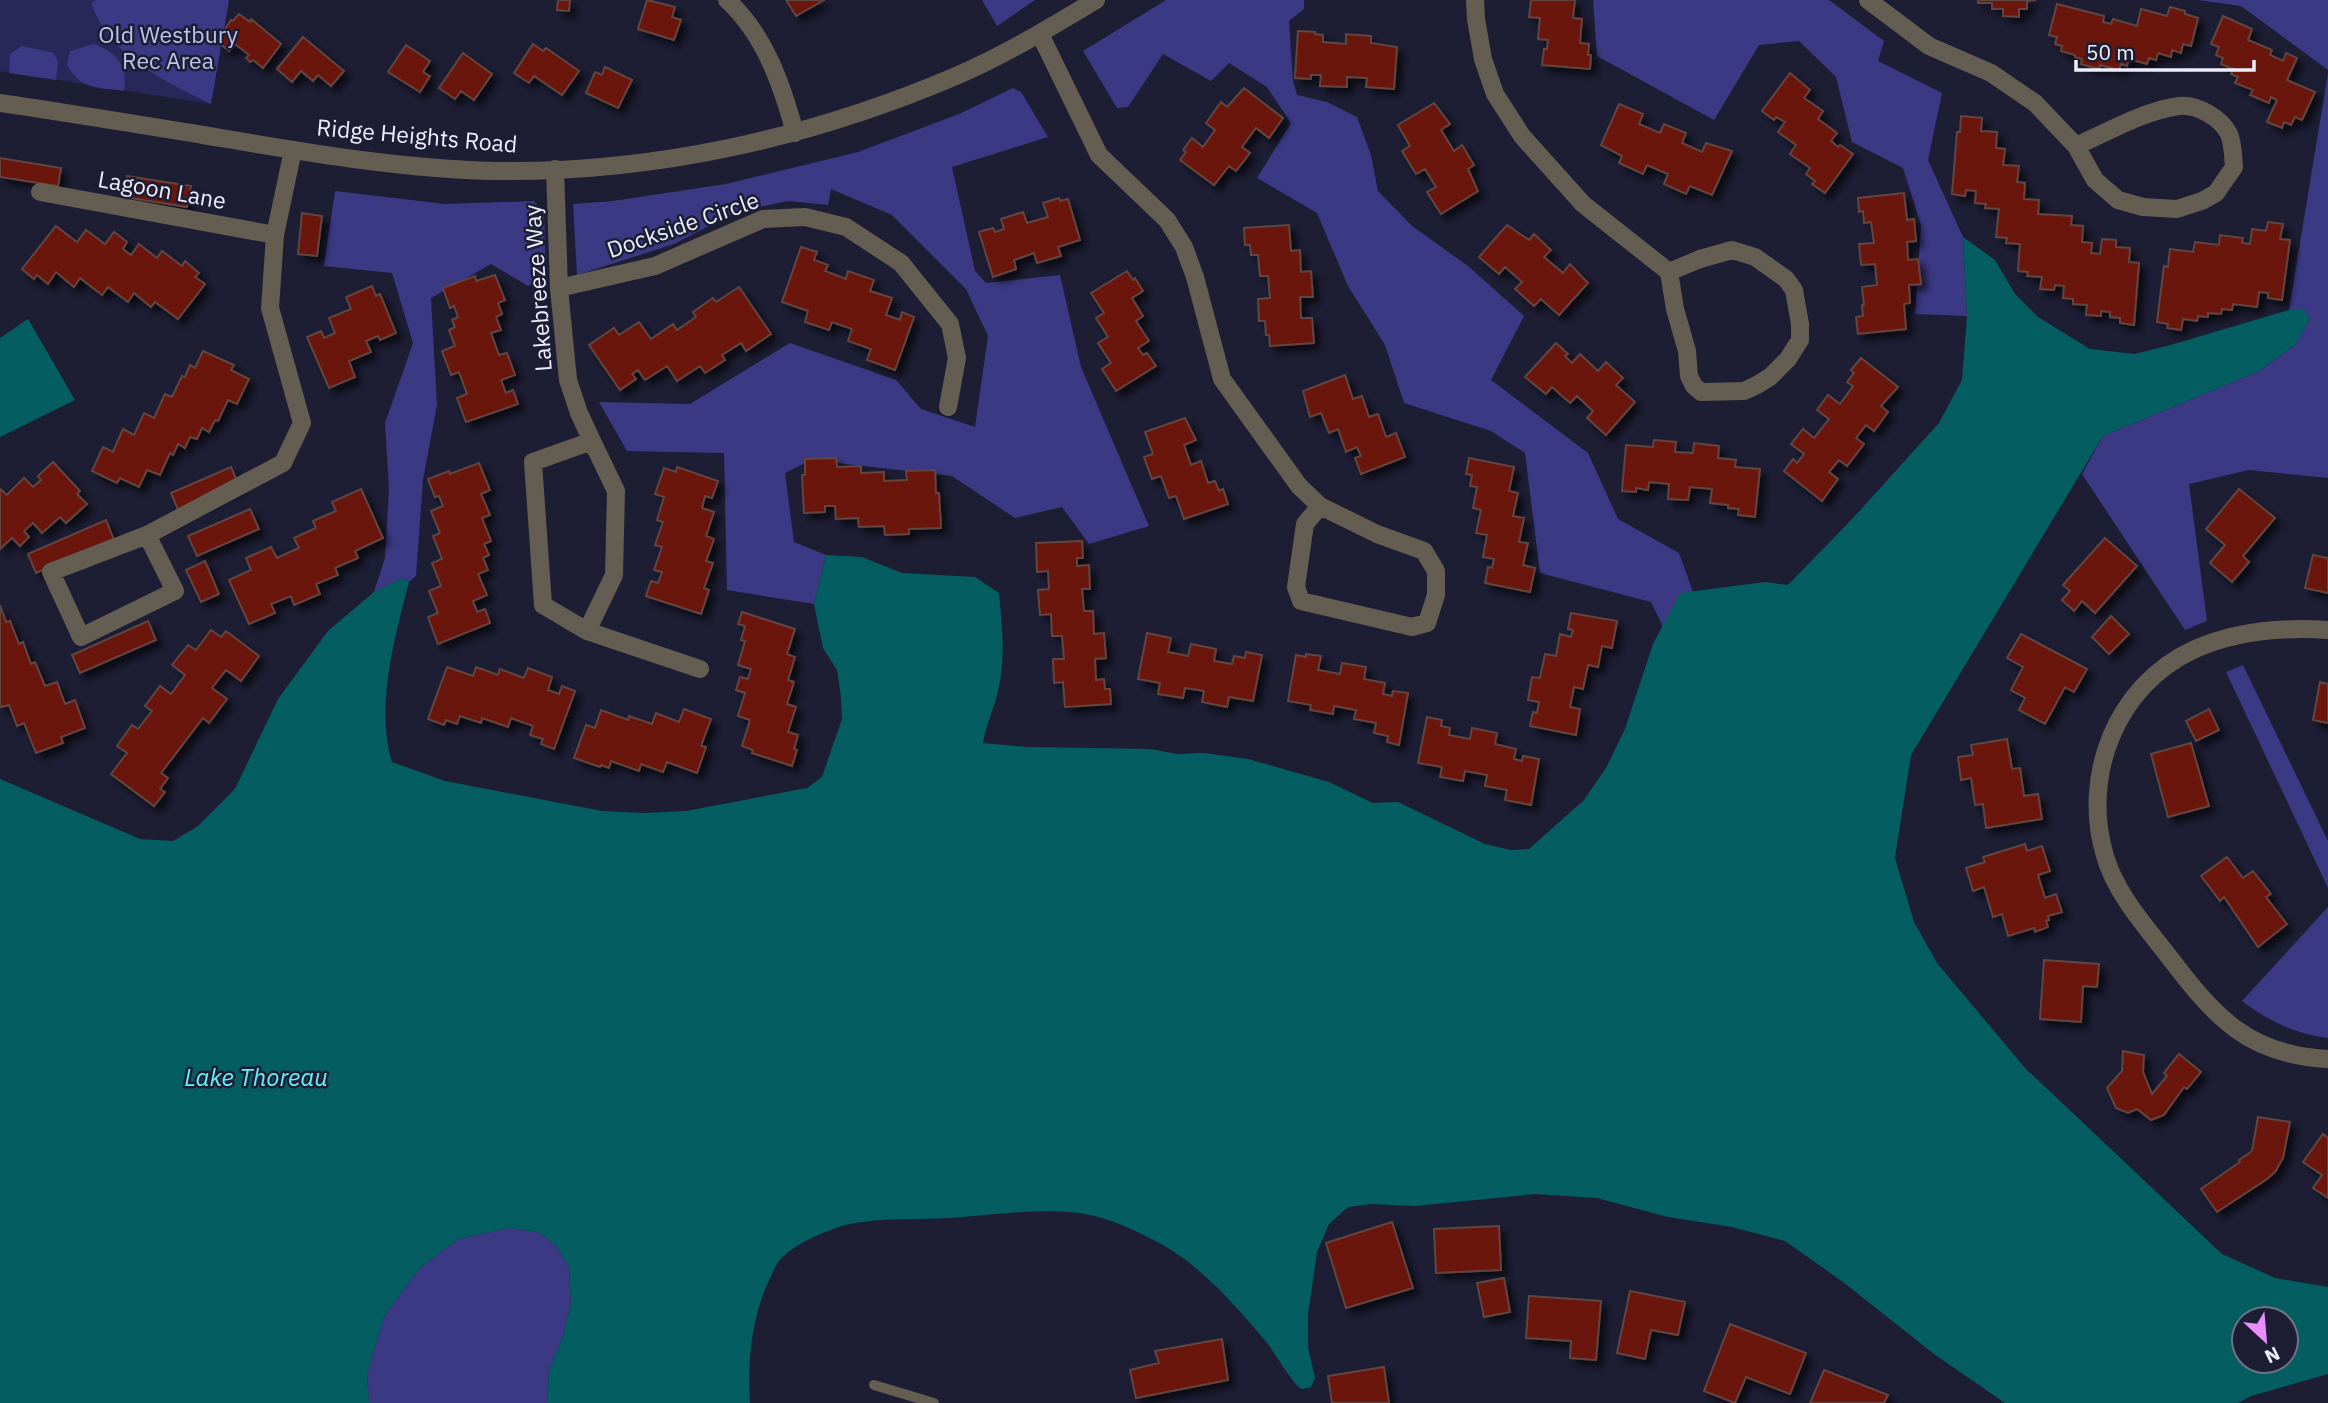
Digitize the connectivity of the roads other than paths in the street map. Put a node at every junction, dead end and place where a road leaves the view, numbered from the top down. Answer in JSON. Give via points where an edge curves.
{"nodes":[{"id":1,"x":727,"y":0,"type":"edge"},
{"id":2,"x":1096,"y":0,"type":"edge"},
{"id":3,"x":1475,"y":0,"type":"edge"},
{"id":4,"x":1868,"y":0,"type":"edge"},
{"id":5,"x":1040,"y":34,"type":"junction"},
{"id":6,"x":0,"y":103,"type":"edge"},
{"id":7,"x":795,"y":133,"type":"junction"},
{"id":8,"x":2076,"y":146,"type":"junction"},
{"id":9,"x":293,"y":150,"type":"junction"},
{"id":10,"x":555,"y":169,"type":"junction"},
{"id":11,"x":40,"y":192,"type":"dead end"},
{"id":12,"x":275,"y":235,"type":"junction"},
{"id":13,"x":1669,"y":272,"type":"junction"},
{"id":14,"x":559,"y":288,"type":"junction"},
{"id":15,"x":948,"y":407,"type":"dead end"},
{"id":16,"x":592,"y":441,"type":"junction"},
{"id":17,"x":1320,"y":506,"type":"junction"},
{"id":18,"x":147,"y":535,"type":"junction"},
{"id":19,"x":2328,"y":630,"type":"edge"},
{"id":20,"x":587,"y":631,"type":"junction"},
{"id":21,"x":701,"y":669,"type":"dead end"},
{"id":22,"x":2328,"y":1059,"type":"edge"},
{"id":23,"x":874,"y":1385,"type":"dead end"},
{"id":24,"x":934,"y":1403,"type":"edge"}],
"edges":[{"from":1,"to":7,"type":"street","via":[[757,37],[776,71]]},
{"from":2,"to":5,"type":"street","name":"Ridge Heights Road"},
{"from":3,"to":13,"type":"street","via":[[1483,60],[1495,94],[1522,136],[1583,204]]},
{"from":4,"to":8,"type":"street","via":[[1929,46],[1991,73],[2035,103]]},
{"from":5,"to":7,"type":"street","name":"Ridge Heights Road","via":[[884,105]]},
{"from":5,"to":17,"type":"street","via":[[1099,155],[1167,220],[1184,247],[1222,379],[1299,486]]},
{"from":6,"to":9,"type":"street","name":"Ridge Heights Road"},
{"from":7,"to":10,"type":"street","name":"Ridge Heights Road","via":[[673,158]]},
{"from":8,"to":8,"type":"street","via":[[2141,117],[2181,106],[2203,110],[2221,124],[2230,135],[2234,167],[2216,193],[2202,201],[2177,209],[2143,207],[2118,200],[2095,180]]},
{"from":9,"to":10,"type":"street","name":"Ridge Heights Road","via":[[432,167]]},
{"from":9,"to":12,"type":"street"},
{"from":10,"to":14,"type":"street","name":"Lakebreeze Way"},
{"from":11,"to":12,"type":"street","name":"Lagoon Lane"},
{"from":12,"to":18,"type":"street","via":[[270,309],[302,423],[283,463]]},
{"from":13,"to":13,"type":"street","via":[[1689,376],[1701,392],[1744,391],[1770,377],[1800,340],[1794,290],[1777,271],[1755,257],[1732,250]]},
{"from":14,"to":15,"type":"street","name":"Dockside Circle","via":[[655,266],[763,219],[806,217],[846,227],[901,263],[950,324],[957,358]]},
{"from":14,"to":16,"type":"street","name":"Lakebreeze Way","via":[[568,380]]},
{"from":16,"to":20,"type":"street","name":"Lakebreeze Way","via":[[616,491],[614,575]]},
{"from":16,"to":20,"type":"street","via":[[533,462],[543,605]]},
{"from":17,"to":17,"type":"street","via":[[1305,524],[1296,587],[1301,601],[1412,626],[1427,623],[1436,595],[1436,571],[1424,551]]},
{"from":18,"to":18,"type":"street","via":[[175,591],[81,637],[51,572]]},
{"from":19,"to":22,"type":"street","via":[[2261,631],[2193,650],[2169,664],[2145,684],[2111,735],[2096,797],[2105,858],[2119,888],[2200,997],[2246,1037],[2275,1050]]},
{"from":20,"to":21,"type":"street"},
{"from":23,"to":24,"type":"lane"}]}
